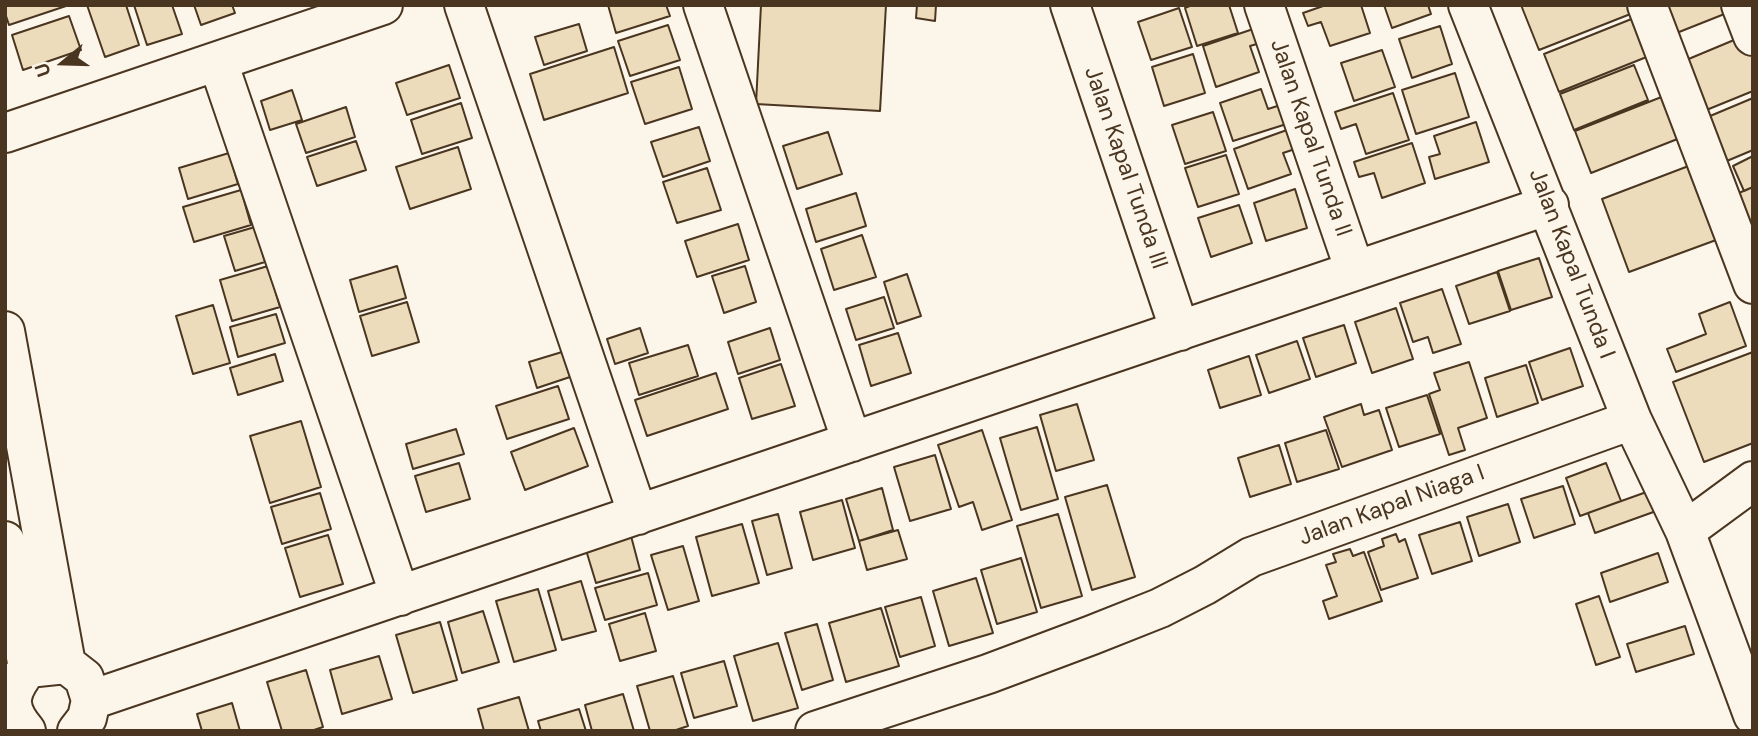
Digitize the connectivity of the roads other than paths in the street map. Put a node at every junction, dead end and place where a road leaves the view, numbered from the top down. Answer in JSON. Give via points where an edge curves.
{"nodes":[{"id":1,"x":383,"y":5,"type":"edge"},
{"id":2,"x":464,"y":5,"type":"edge"},
{"id":3,"x":703,"y":5,"type":"edge"},
{"id":4,"x":1070,"y":5,"type":"edge"},
{"id":5,"x":1264,"y":5,"type":"edge"},
{"id":6,"x":1468,"y":5,"type":"edge"},
{"id":7,"x":1647,"y":5,"type":"edge"},
{"id":8,"x":1741,"y":5,"type":"edge"},
{"id":9,"x":1753,"y":36,"type":"edge"},
{"id":10,"x":218,"y":62,"type":"junction"},
{"id":11,"x":5,"y":133,"type":"edge"},
{"id":12,"x":1549,"y":205,"type":"junction"},
{"id":13,"x":1355,"y":271,"type":"junction"},
{"id":14,"x":1753,"y":284,"type":"edge"},
{"id":15,"x":5,"y":331,"type":"edge"},
{"id":16,"x":1180,"y":331,"type":"junction"},
{"id":17,"x":1632,"y":420,"type":"junction"},
{"id":18,"x":852,"y":442,"type":"junction"},
{"id":19,"x":1753,"y":481,"type":"edge"},
{"id":20,"x":638,"y":515,"type":"junction"},
{"id":21,"x":1682,"y":525,"type":"junction"},
{"id":22,"x":5,"y":541,"type":"edge"},
{"id":23,"x":400,"y":596,"type":"junction"},
{"id":24,"x":66,"y":664,"type":"junction"},
{"id":25,"x":16,"y":679,"type":"edge"},
{"id":26,"x":84,"y":715,"type":"edge"},
{"id":27,"x":1753,"y":715,"type":"edge"},
{"id":28,"x":26,"y":731,"type":"edge"},
{"id":29,"x":815,"y":731,"type":"edge"}],
"edges":[{"from":1,"to":10,"type":"street"},
{"from":2,"to":20,"type":"street"},
{"from":3,"to":18,"type":"street"},
{"from":4,"to":16,"type":"street","name":"Jalan Kapal Tunda III"},
{"from":5,"to":13,"type":"street","name":"Jalan Kapal Tunda II"},
{"from":6,"to":12,"type":"street","name":"Jalan Kapal Tunda I"},
{"from":7,"to":14,"type":"street"},
{"from":8,"to":9,"type":"street"},
{"from":10,"to":11,"type":"street"},
{"from":10,"to":23,"type":"street"},
{"from":12,"to":13,"type":"street"},
{"from":12,"to":17,"type":"street","name":"Jalan Kapal Tunda I"},
{"from":13,"to":16,"type":"street"},
{"from":15,"to":24,"type":"street"},
{"from":16,"to":18,"type":"street"},
{"from":17,"to":21,"type":"street","name":"Jalan Kapal Tunda I"},
{"from":17,"to":29,"type":"street","name":"Jalan Kapal Niaga I","via":[[1251,556],[1160,608],[1092,635]]},
{"from":18,"to":20,"type":"street"},
{"from":19,"to":21,"type":"street"},
{"from":20,"to":23,"type":"street"},
{"from":21,"to":27,"type":"street","name":"Jalan Kapal Tunda I"},
{"from":22,"to":25,"type":"street"},
{"from":23,"to":26,"type":"street"},
{"from":24,"to":25,"type":"street"},
{"from":24,"to":26,"type":"street","via":[[84,678]]},
{"from":25,"to":28,"type":"street","via":[[12,701],[16,719]]}]}
